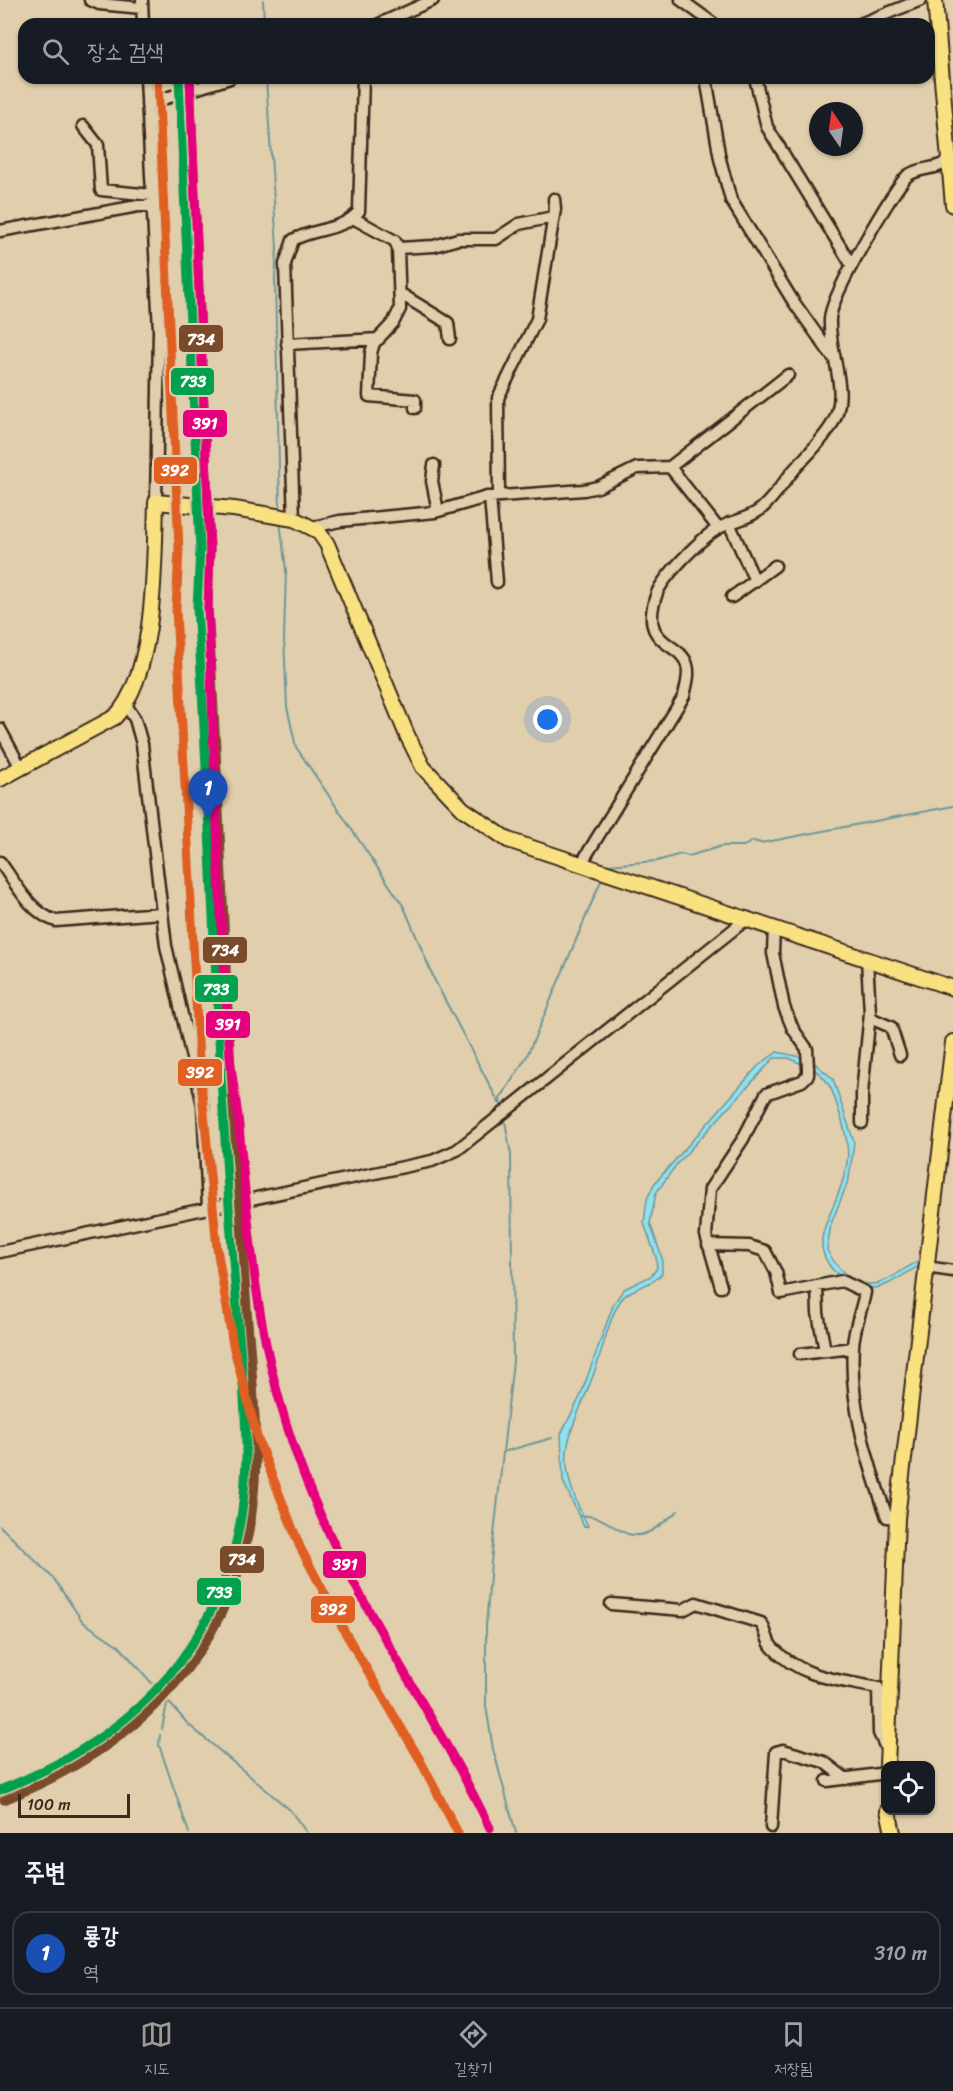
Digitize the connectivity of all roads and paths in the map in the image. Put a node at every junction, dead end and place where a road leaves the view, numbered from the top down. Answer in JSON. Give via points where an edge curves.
{"nodes":[{"id":1,"x":90,"y":0,"type":"edge"},
{"id":2,"x":433,"y":0,"type":"edge"},
{"id":3,"x":681,"y":0,"type":"edge"},
{"id":4,"x":921,"y":0,"type":"edge"},
{"id":5,"x":935,"y":0,"type":"edge"},
{"id":6,"x":142,"y":4,"type":"edge"},
{"id":7,"x":414,"y":4,"type":"edge"},
{"id":8,"x":390,"y":18,"type":"edge"},
{"id":9,"x":706,"y":18,"type":"edge"},
{"id":10,"x":875,"y":18,"type":"edge"},
{"id":11,"x":146,"y":84,"type":"edge"},
{"id":12,"x":211,"y":84,"type":"edge"},
{"id":13,"x":363,"y":84,"type":"edge"},
{"id":14,"x":707,"y":84,"type":"edge"},
{"id":15,"x":756,"y":84,"type":"edge"},
{"id":16,"x":147,"y":104,"type":"junction"},
{"id":17,"x":83,"y":126,"type":"dead end"},
{"id":18,"x":949,"y":160,"type":"junction"},
{"id":19,"x":554,"y":199,"type":"dead end"},
{"id":20,"x":152,"y":200,"type":"junction"},
{"id":21,"x":953,"y":205,"type":"edge"},
{"id":22,"x":553,"y":217,"type":"junction"},
{"id":23,"x":353,"y":218,"type":"junction"},
{"id":24,"x":0,"y":231,"type":"edge"},
{"id":25,"x":398,"y":248,"type":"junction"},
{"id":26,"x":852,"y":264,"type":"junction"},
{"id":27,"x":401,"y":294,"type":"junction"},
{"id":28,"x":379,"y":339,"type":"junction"},
{"id":29,"x":450,"y":339,"type":"dead end"},
{"id":30,"x":287,"y":344,"type":"junction"},
{"id":31,"x":832,"y":356,"type":"junction"},
{"id":32,"x":788,"y":375,"type":"dead end"},
{"id":33,"x":415,"y":408,"type":"dead end"},
{"id":34,"x":434,"y":465,"type":"dead end"},
{"id":35,"x":670,"y":467,"type":"junction"},
{"id":36,"x":494,"y":496,"type":"junction"},
{"id":37,"x":156,"y":502,"type":"junction"},
{"id":38,"x":438,"y":511,"type":"junction"},
{"id":39,"x":285,"y":518,"type":"junction"},
{"id":40,"x":729,"y":523,"type":"junction"},
{"id":41,"x":313,"y":527,"type":"junction"},
{"id":42,"x":718,"y":528,"type":"junction"},
{"id":43,"x":775,"y":566,"type":"dead end"},
{"id":44,"x":754,"y":581,"type":"junction"},
{"id":45,"x":497,"y":582,"type":"dead end"},
{"id":46,"x":732,"y":597,"type":"dead end"},
{"id":47,"x":126,"y":705,"type":"junction"},
{"id":48,"x":0,"y":729,"type":"edge"},
{"id":49,"x":21,"y":768,"type":"junction"},
{"id":50,"x":0,"y":779,"type":"edge"},
{"id":51,"x":0,"y":862,"type":"edge"},
{"id":52,"x":581,"y":864,"type":"junction"},
{"id":53,"x":161,"y":913,"type":"junction"},
{"id":54,"x":748,"y":918,"type":"junction"},
{"id":55,"x":774,"y":927,"type":"junction"},
{"id":56,"x":867,"y":959,"type":"junction"},
{"id":57,"x":953,"y":988,"type":"edge"},
{"id":58,"x":870,"y":1018,"type":"junction"},
{"id":59,"x":953,"y":1042,"type":"edge"},
{"id":60,"x":900,"y":1055,"type":"dead end"},
{"id":61,"x":862,"y":1123,"type":"dead end"},
{"id":62,"x":208,"y":1208,"type":"junction"},
{"id":63,"x":708,"y":1245,"type":"junction"},
{"id":64,"x":0,"y":1252,"type":"edge"},
{"id":65,"x":927,"y":1262,"type":"junction"},
{"id":66,"x":953,"y":1271,"type":"edge"},
{"id":67,"x":722,"y":1287,"type":"dead end"},
{"id":68,"x":817,"y":1287,"type":"junction"},
{"id":69,"x":853,"y":1348,"type":"junction"},
{"id":70,"x":825,"y":1351,"type":"junction"},
{"id":71,"x":800,"y":1354,"type":"dead end"},
{"id":72,"x":897,"y":1518,"type":"junction"},
{"id":73,"x":611,"y":1604,"type":"dead end"},
{"id":74,"x":887,"y":1750,"type":"junction"},
{"id":75,"x":887,"y":1761,"type":"edge"},
{"id":76,"x":881,"y":1774,"type":"edge"},
{"id":77,"x":846,"y":1779,"type":"junction"},
{"id":78,"x":827,"y":1781,"type":"dead end"},
{"id":79,"x":889,"y":1815,"type":"edge"},
{"id":80,"x":771,"y":1827,"type":"dead end"},
{"id":81,"x":893,"y":1833,"type":"edge"}],
"edges":[{"from":1,"to":6,"type":"street","via":[[99,4]]},
{"from":2,"to":7,"type":"street"},
{"from":3,"to":9,"type":"street"},
{"from":4,"to":10,"type":"street"},
{"from":5,"to":18,"type":"main road"},
{"from":7,"to":8,"type":"street"},
{"from":11,"to":16,"type":"street"},
{"from":12,"to":16,"type":"street"},
{"from":13,"to":23,"type":"street","via":[[360,200],[359,211]]},
{"from":14,"to":31,"type":"street","via":[[731,200]]},
{"from":15,"to":26,"type":"street","via":[[767,127]]},
{"from":16,"to":20,"type":"street"},
{"from":17,"to":20,"type":"street","via":[[99,145],[101,190]]},
{"from":18,"to":21,"type":"main road"},
{"from":18,"to":26,"type":"street","via":[[938,167],[911,172],[903,180]]},
{"from":19,"to":22,"type":"street"},
{"from":20,"to":24,"type":"street","via":[[138,206]]},
{"from":20,"to":37,"type":"street","via":[[159,330]]},
{"from":22,"to":25,"type":"street","via":[[519,224],[496,239],[458,239],[434,246]]},
{"from":22,"to":36,"type":"street","via":[[537,319],[498,398]]},
{"from":23,"to":25,"type":"street","via":[[395,241]]},
{"from":23,"to":30,"type":"street","via":[[304,234],[293,240],[288,249]]},
{"from":25,"to":27,"type":"street"},
{"from":26,"to":31,"type":"street","via":[[831,311]]},
{"from":27,"to":28,"type":"street","via":[[400,309]]},
{"from":27,"to":29,"type":"street","via":[[448,323]]},
{"from":28,"to":30,"type":"street"},
{"from":28,"to":33,"type":"street","via":[[371,353],[369,396],[415,400]]},
{"from":30,"to":39,"type":"street"},
{"from":31,"to":40,"type":"street","via":[[840,396],[832,424],[761,509]]},
{"from":32,"to":35,"type":"street"},
{"from":34,"to":38,"type":"street","via":[[432,481]]},
{"from":35,"to":36,"type":"street","via":[[637,468],[598,488]]},
{"from":35,"to":42,"type":"street"},
{"from":36,"to":38,"type":"street"},
{"from":36,"to":45,"type":"street"},
{"from":37,"to":39,"type":"main road"},
{"from":37,"to":47,"type":"main road","via":[[149,627]]},
{"from":38,"to":41,"type":"street"},
{"from":39,"to":41,"type":"main road"},
{"from":40,"to":42,"type":"street"},
{"from":40,"to":44,"type":"street"},
{"from":41,"to":52,"type":"main road","via":[[327,544],[423,766],[463,809],[488,829],[508,840]]},
{"from":42,"to":52,"type":"street","via":[[696,546],[657,594],[655,632],[687,664],[684,696]]},
{"from":43,"to":44,"type":"street"},
{"from":44,"to":46,"type":"street"},
{"from":47,"to":49,"type":"main road","via":[[115,717]]},
{"from":47,"to":53,"type":"street","via":[[135,719],[142,744]]},
{"from":48,"to":49,"type":"street"},
{"from":49,"to":50,"type":"main road"},
{"from":51,"to":53,"type":"street","via":[[46,918],[56,921]]},
{"from":52,"to":54,"type":"main road"},
{"from":53,"to":62,"type":"street","via":[[203,1105]]},
{"from":54,"to":55,"type":"main road"},
{"from":54,"to":62,"type":"street","via":[[457,1150],[432,1161]]},
{"from":55,"to":56,"type":"main road"},
{"from":55,"to":63,"type":"street","via":[[772,953],[784,1007],[807,1049],[808,1063],[802,1081],[766,1094],[735,1153],[712,1183],[708,1197]]},
{"from":56,"to":57,"type":"main road"},
{"from":56,"to":58,"type":"street"},
{"from":58,"to":60,"type":"street","via":[[891,1027]]},
{"from":58,"to":61,"type":"street"},
{"from":59,"to":65,"type":"main road"},
{"from":62,"to":64,"type":"street"},
{"from":63,"to":67,"type":"street"},
{"from":63,"to":68,"type":"street","via":[[749,1246],[765,1251],[781,1293]]},
{"from":65,"to":66,"type":"street"},
{"from":65,"to":72,"type":"main road"},
{"from":68,"to":69,"type":"street","via":[[842,1281],[865,1292]]},
{"from":68,"to":70,"type":"street"},
{"from":69,"to":70,"type":"street"},
{"from":69,"to":72,"type":"street","via":[[853,1394],[863,1438],[887,1517]]},
{"from":70,"to":71,"type":"street"},
{"from":72,"to":74,"type":"main road"},
{"from":73,"to":74,"type":"street","via":[[683,1610],[696,1603],[761,1623],[773,1648],[808,1672],[828,1680],[878,1688],[879,1733]]},
{"from":74,"to":75,"type":"main road"},
{"from":76,"to":77,"type":"street"},
{"from":77,"to":78,"type":"street"},
{"from":77,"to":80,"type":"street","via":[[824,1762],[783,1750],[776,1752]]},
{"from":79,"to":81,"type":"main road"}]}
